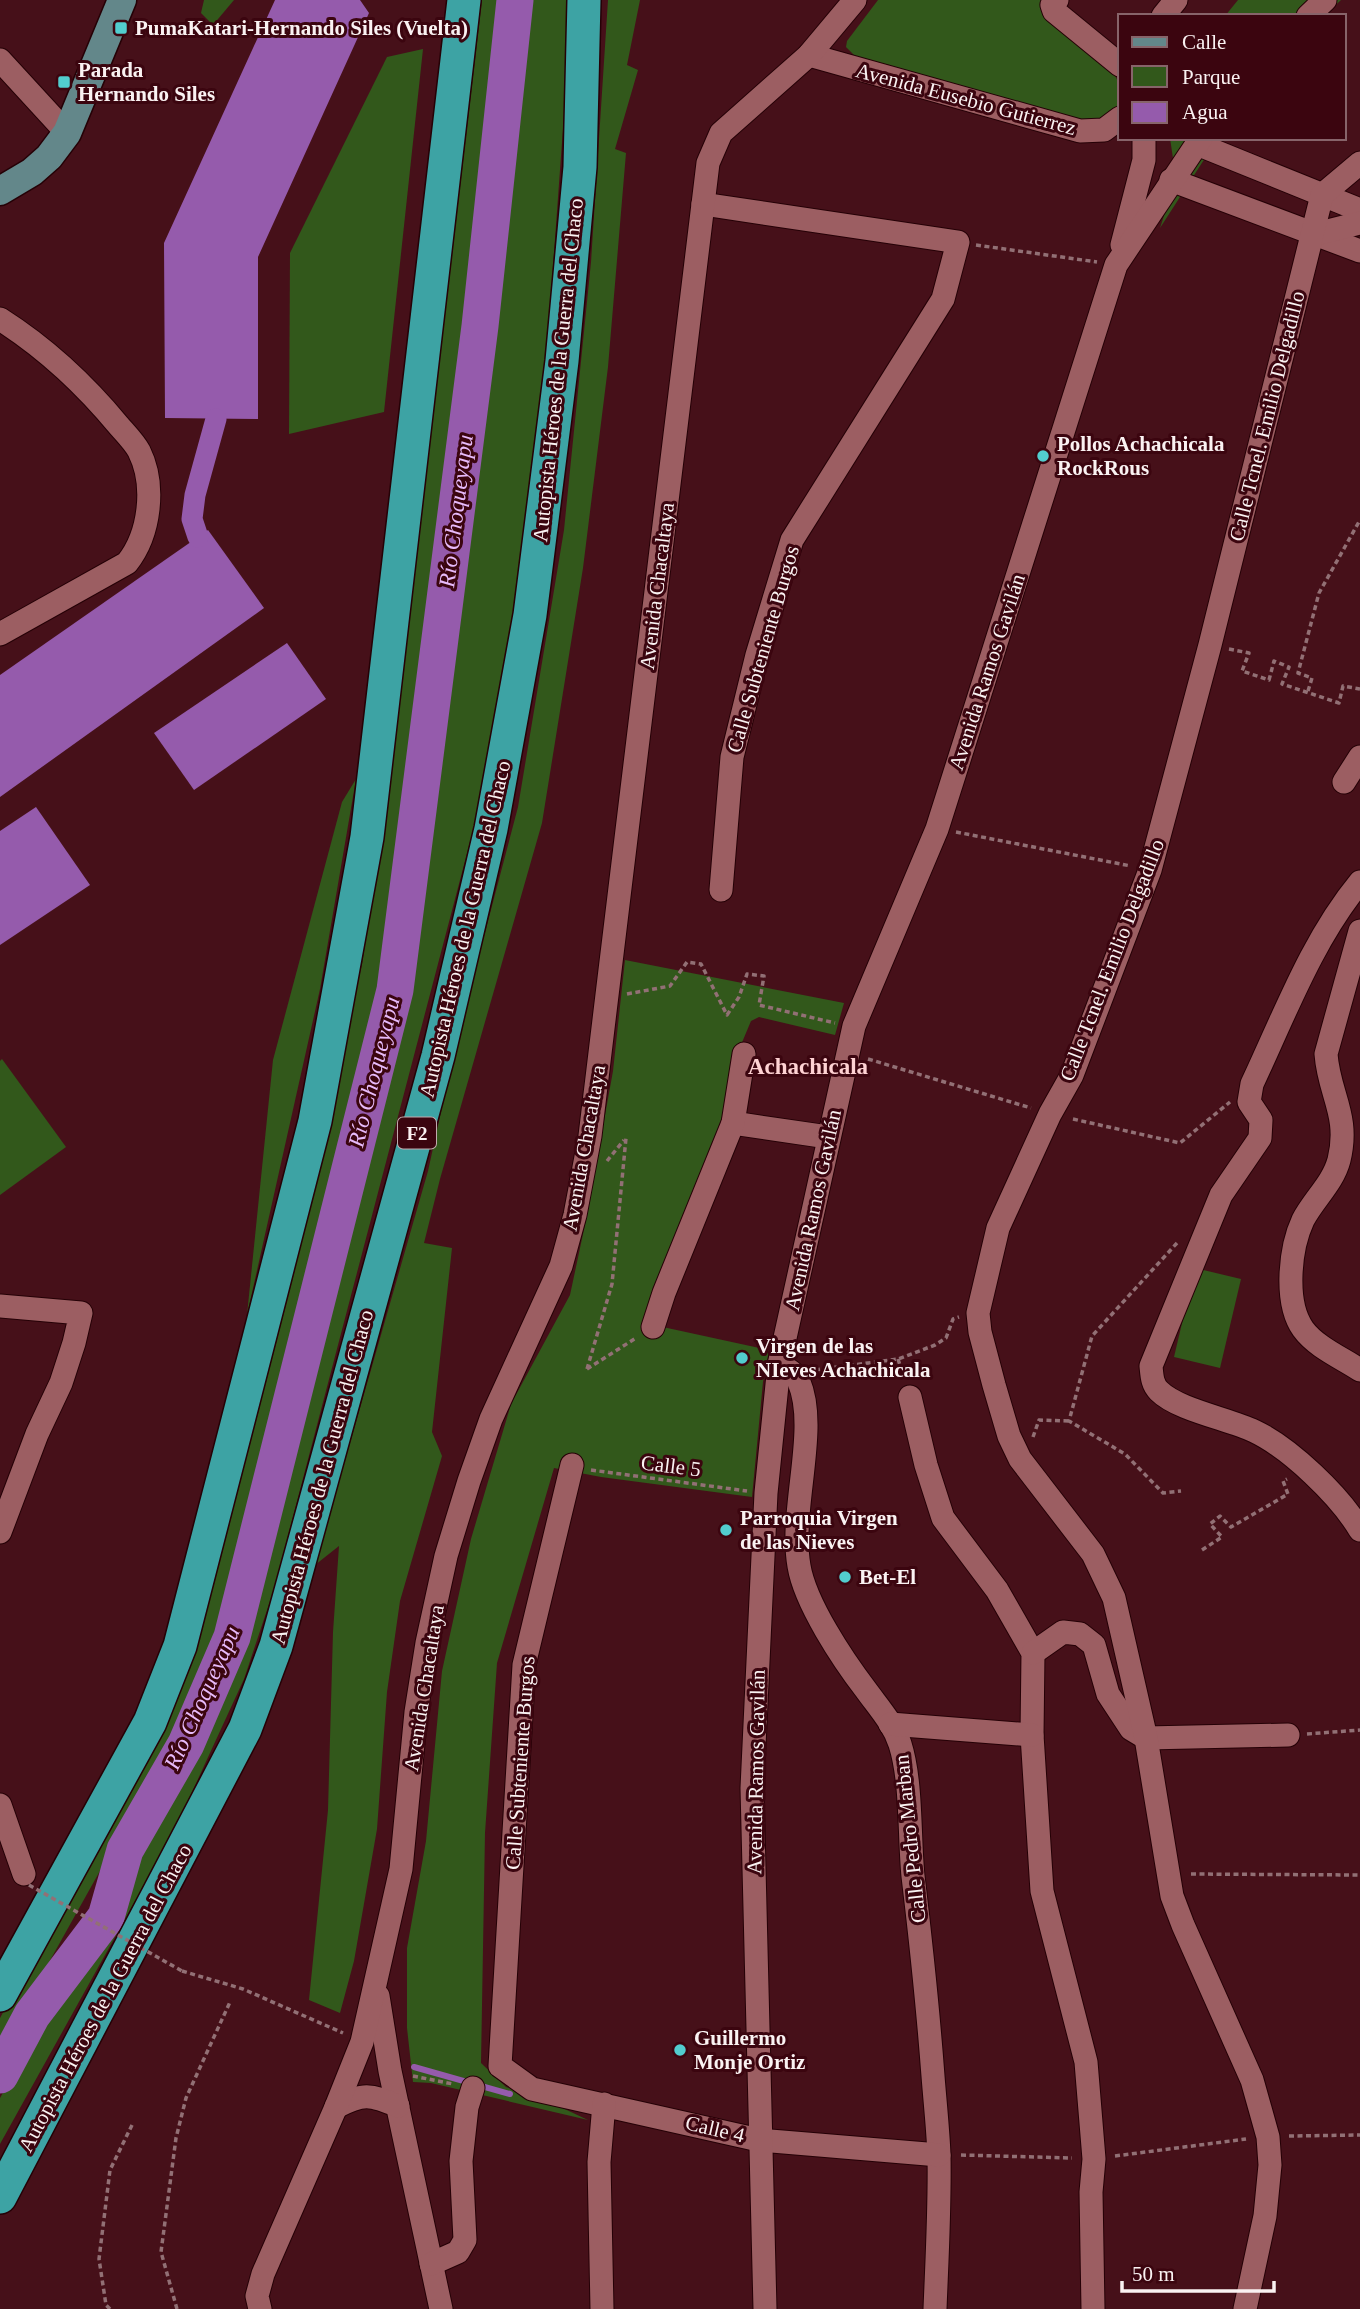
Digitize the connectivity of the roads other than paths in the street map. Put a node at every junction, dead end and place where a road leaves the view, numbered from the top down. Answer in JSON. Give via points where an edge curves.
{"nodes":[{"id":1,"x":122,"y":0,"type":"edge"},
{"id":2,"x":464,"y":0,"type":"edge"},
{"id":3,"x":584,"y":0,"type":"edge"},
{"id":4,"x":855,"y":0,"type":"edge"},
{"id":5,"x":1057,"y":0,"type":"edge"},
{"id":6,"x":1176,"y":0,"type":"edge"},
{"id":7,"x":1325,"y":0,"type":"edge"},
{"id":8,"x":1165,"y":14,"type":"edge"},
{"id":9,"x":1310,"y":14,"type":"edge"},
{"id":10,"x":809,"y":55,"type":"junction"},
{"id":11,"x":0,"y":60,"type":"edge"},
{"id":12,"x":1118,"y":63,"type":"edge"},
{"id":13,"x":1118,"y":120,"type":"edge"},
{"id":14,"x":67,"y":134,"type":"junction"},
{"id":15,"x":1143,"y":140,"type":"edge"},
{"id":16,"x":1199,"y":141,"type":"edge"},
{"id":17,"x":1360,"y":163,"type":"edge"},
{"id":18,"x":1171,"y":180,"type":"junction"},
{"id":19,"x":0,"y":191,"type":"edge"},
{"id":20,"x":1322,"y":195,"type":"junction"},
{"id":21,"x":703,"y":204,"type":"junction"},
{"id":22,"x":1360,"y":210,"type":"edge"},
{"id":23,"x":1360,"y":223,"type":"edge"},
{"id":24,"x":1312,"y":235,"type":"junction"},
{"id":25,"x":1360,"y":251,"type":"edge"},
{"id":26,"x":1116,"y":265,"type":"junction"},
{"id":27,"x":0,"y":318,"type":"edge"},
{"id":28,"x":0,"y":634,"type":"edge"},
{"id":29,"x":1360,"y":757,"type":"edge"},
{"id":30,"x":1344,"y":782,"type":"dead end"},
{"id":31,"x":1360,"y":882,"type":"edge"},
{"id":32,"x":722,"y":890,"type":"dead end"},
{"id":33,"x":1360,"y":931,"type":"edge"},
{"id":34,"x":744,"y":1054,"type":"dead end"},
{"id":35,"x":733,"y":1123,"type":"junction"},
{"id":36,"x":828,"y":1137,"type":"junction"},
{"id":37,"x":0,"y":1306,"type":"edge"},
{"id":38,"x":653,"y":1327,"type":"road end"},
{"id":39,"x":779,"y":1365,"type":"junction"},
{"id":40,"x":1360,"y":1370,"type":"edge"},
{"id":41,"x":910,"y":1397,"type":"dead end"},
{"id":42,"x":572,"y":1465,"type":"road end"},
{"id":43,"x":1360,"y":1530,"type":"edge"},
{"id":44,"x":0,"y":1532,"type":"edge"},
{"id":45,"x":1033,"y":1653,"type":"junction"},
{"id":46,"x":890,"y":1724,"type":"junction"},
{"id":47,"x":1032,"y":1735,"type":"junction"},
{"id":48,"x":1288,"y":1735,"type":"road end"},
{"id":49,"x":1146,"y":1738,"type":"junction"},
{"id":50,"x":0,"y":1805,"type":"edge"},
{"id":51,"x":27,"y":1880,"type":"road end"},
{"id":52,"x":375,"y":1982,"type":"junction"},
{"id":53,"x":0,"y":1995,"type":"edge"},
{"id":54,"x":500,"y":2066,"type":"joint"},
{"id":55,"x":473,"y":2088,"type":"dead end"},
{"id":56,"x":604,"y":2104,"type":"junction"},
{"id":57,"x":398,"y":2106,"type":"junction"},
{"id":58,"x":336,"y":2107,"type":"junction"},
{"id":59,"x":759,"y":2140,"type":"junction"},
{"id":60,"x":939,"y":2155,"type":"junction"},
{"id":61,"x":0,"y":2197,"type":"edge"},
{"id":62,"x":430,"y":2264,"type":"junction"},
{"id":63,"x":260,"y":2309,"type":"edge"},
{"id":64,"x":441,"y":2309,"type":"edge"},
{"id":65,"x":602,"y":2309,"type":"edge"},
{"id":66,"x":765,"y":2309,"type":"edge"},
{"id":67,"x":935,"y":2309,"type":"edge"},
{"id":68,"x":1093,"y":2309,"type":"edge"},
{"id":69,"x":1245,"y":2309,"type":"edge"}],
"edges":[{"from":1,"to":14,"type":"main road"},
{"from":2,"to":53,"type":"highway","via":[[366,837],[315,1121],[180,1646],[150,1722]]},
{"from":3,"to":61,"type":"highway","name":"Autopista Héroes de la Guerra del Chaco","number":"F2","via":[[580,167],[562,361],[530,615],[491,829],[438,1056],[276,1646],[245,1729]]},
{"from":4,"to":10,"type":"street","name":"Avenida Chacaltaya"},
{"from":5,"to":12,"type":"street","via":[[1054,10]]},
{"from":6,"to":8,"type":"street"},
{"from":7,"to":9,"type":"street"},
{"from":10,"to":13,"type":"street","name":"Avenida Eusebio Gutierrez","via":[[1080,131],[1104,130]]},
{"from":10,"to":21,"type":"street","name":"Avenida Chacaltaya","via":[[721,133],[708,163]]},
{"from":11,"to":14,"type":"street"},
{"from":14,"to":19,"type":"main road","via":[[32,172]]},
{"from":15,"to":26,"type":"street","via":[[1144,160]]},
{"from":16,"to":18,"type":"street","name":"Avenida Ramos Gavilán"},
{"from":16,"to":20,"type":"street"},
{"from":17,"to":20,"type":"street"},
{"from":18,"to":24,"type":"street"},
{"from":18,"to":26,"type":"street","name":"Avenida Ramos Gavilán"},
{"from":20,"to":22,"type":"street"},
{"from":20,"to":24,"type":"street","name":"Calle Tcnel. Emilio Delgadillo"},
{"from":21,"to":32,"type":"street","name":"Calle Subteniente Burgos","via":[[958,242],[943,299],[792,540],[732,757]]},
{"from":21,"to":52,"type":"street","name":"Avenida Chacaltaya","via":[[590,1136],[561,1266],[491,1419],[446,1556],[416,1712],[401,1869]]},
{"from":23,"to":24,"type":"street"},
{"from":24,"to":25,"type":"street"},
{"from":24,"to":49,"type":"street","name":"Calle Tcnel. Emilio Delgadillo","via":[[1150,870],[1072,1075],[998,1228],[978,1313],[1009,1436],[1036,1483],[1093,1554],[1114,1598]]},
{"from":26,"to":36,"type":"street","name":"Avenida Ramos Gavilán","via":[[937,829],[854,1026]]},
{"from":27,"to":28,"type":"street","via":[[102,405],[138,449],[148,484],[145,525],[127,563]]},
{"from":29,"to":30,"type":"street"},
{"from":31,"to":43,"type":"street","via":[[1316,950],[1252,1084],[1250,1102],[1261,1120],[1260,1138],[1221,1195],[1151,1366],[1160,1392],[1255,1432],[1283,1449],[1326,1486]]},
{"from":33,"to":40,"type":"street","via":[[1326,1054],[1343,1128],[1340,1152],[1297,1236],[1291,1283],[1294,1308],[1304,1331]]},
{"from":34,"to":35,"type":"street"},
{"from":35,"to":36,"type":"street"},
{"from":35,"to":38,"type":"street"},
{"from":36,"to":39,"type":"street","name":"Avenida Ramos Gavilán"},
{"from":37,"to":44,"type":"street","via":[[81,1313],[61,1383]]},
{"from":39,"to":46,"type":"street","name":"Calle Pedro Marban","via":[[798,1380],[805,1422],[796,1525],[802,1580],[824,1626]]},
{"from":39,"to":59,"type":"street","name":"Avenida Ramos Gavilán","via":[[766,1493],[752,1788]]},
{"from":41,"to":45,"type":"street","via":[[943,1518],[997,1590]]},
{"from":42,"to":54,"type":"street","name":"Calle Subteniente Burgos","via":[[524,1665]]},
{"from":45,"to":47,"type":"street"},
{"from":45,"to":49,"type":"street","via":[[1063,1632],[1080,1634],[1094,1645],[1108,1695],[1131,1729]]},
{"from":46,"to":47,"type":"street"},
{"from":46,"to":60,"type":"street","name":"Calle Pedro Marban","via":[[900,1745],[908,1793]]},
{"from":47,"to":68,"type":"street","via":[[1042,1891],[1086,2062],[1094,2159]]},
{"from":48,"to":49,"type":"street"},
{"from":49,"to":69,"type":"street","name":"Calle Tcnel. Emilio Delgadillo","via":[[1172,1896],[1252,2080],[1268,2137],[1265,2216]]},
{"from":50,"to":51,"type":"street"},
{"from":52,"to":57,"type":"street"},
{"from":52,"to":58,"type":"street","name":"Avenida Chacaltaya","via":[[362,2042]]},
{"from":54,"to":56,"type":"street","name":"Calle 4","via":[[532,2089]]},
{"from":55,"to":62,"type":"street","via":[[461,2161],[465,2240],[458,2252]]},
{"from":56,"to":59,"type":"street","name":"Calle 4"},
{"from":56,"to":65,"type":"street","via":[[599,2162]]},
{"from":57,"to":58,"type":"street","via":[[373,2095],[355,2097]]},
{"from":57,"to":62,"type":"street"},
{"from":58,"to":63,"type":"street","name":"Avenida Chacaltaya","via":[[263,2274],[257,2295]]},
{"from":59,"to":60,"type":"street","name":"Calle 4"},
{"from":59,"to":66,"type":"street","name":"Avenida Ramos Gavilán"},
{"from":60,"to":67,"type":"street","name":"Calle Pedro Marban"},
{"from":62,"to":64,"type":"street"}]}
